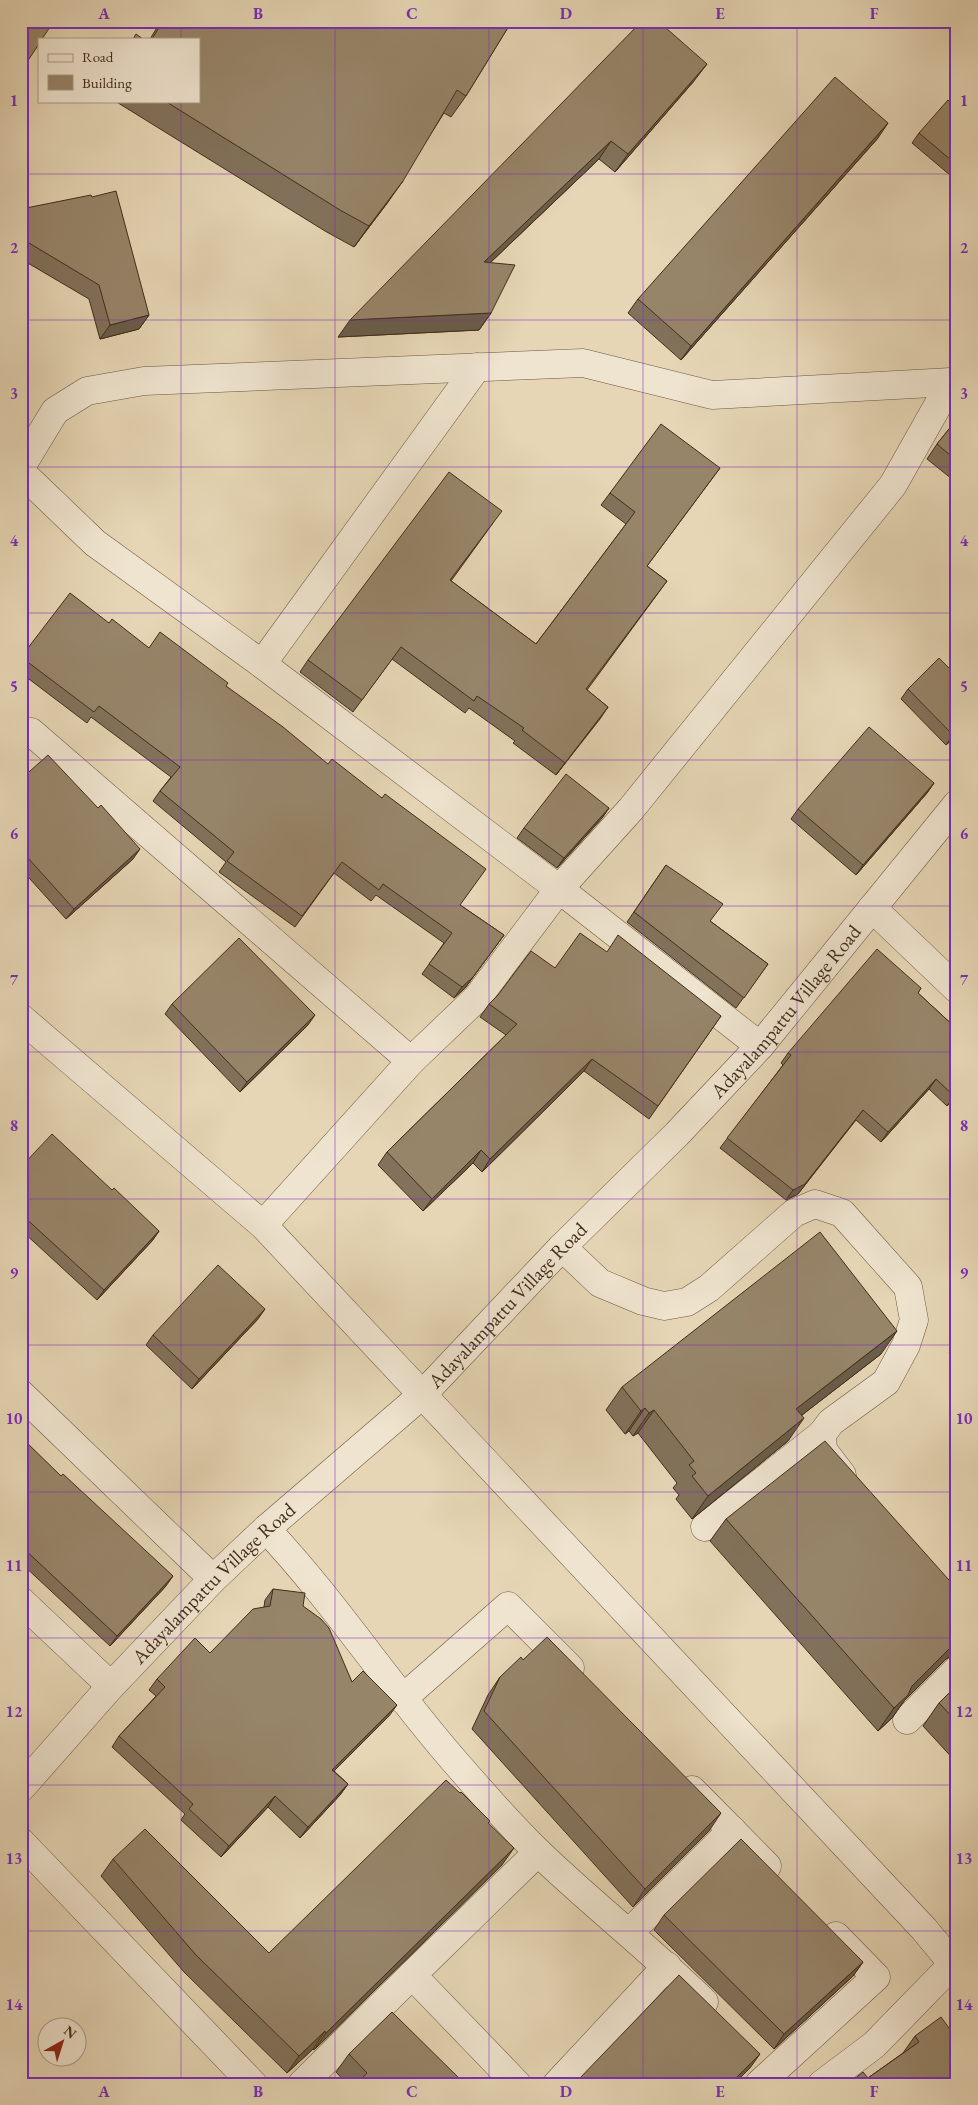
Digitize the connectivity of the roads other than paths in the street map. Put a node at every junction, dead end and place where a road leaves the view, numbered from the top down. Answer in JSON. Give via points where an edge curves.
{"nodes":[{"id":1,"x":477,"y":367,"type":"junction"},
{"id":2,"x":954,"y":382,"type":"edge"},
{"id":3,"x":21,"y":467,"type":"edge"},
{"id":4,"x":21,"y":472,"type":"edge"},
{"id":5,"x":262,"y":664,"type":"junction"},
{"id":6,"x":31,"y":732,"type":"dead end"},
{"id":7,"x":957,"y":804,"type":"edge"},
{"id":8,"x":559,"y":889,"type":"junction"},
{"id":9,"x":872,"y":908,"type":"junction"},
{"id":10,"x":957,"y":989,"type":"edge"},
{"id":11,"x":21,"y":1018,"type":"edge"},
{"id":12,"x":760,"y":1046,"type":"junction"},
{"id":13,"x":411,"y":1061,"type":"junction"},
{"id":14,"x":263,"y":1225,"type":"junction"},
{"id":15,"x":562,"y":1247,"type":"junction"},
{"id":16,"x":21,"y":1394,"type":"edge"},
{"id":17,"x":422,"y":1395,"type":"junction"},
{"id":18,"x":822,"y":1434,"type":"junction"},
{"id":19,"x":860,"y":1498,"type":"edge"},
{"id":20,"x":705,"y":1527,"type":"edge"},
{"id":21,"x":266,"y":1529,"type":"junction"},
{"id":22,"x":213,"y":1579,"type":"junction"},
{"id":23,"x":21,"y":1601,"type":"edge"},
{"id":24,"x":957,"y":1670,"type":"edge"},
{"id":25,"x":585,"y":1683,"type":"edge"},
{"id":26,"x":111,"y":1686,"type":"junction"},
{"id":27,"x":402,"y":1699,"type":"junction"},
{"id":28,"x":907,"y":1720,"type":"edge"},
{"id":29,"x":676,"y":1774,"type":"edge"},
{"id":30,"x":21,"y":1788,"type":"edge"},
{"id":31,"x":732,"y":1830,"type":"junction"},
{"id":32,"x":21,"y":1842,"type":"edge"},
{"id":33,"x":538,"y":1852,"type":"junction"},
{"id":34,"x":787,"y":1886,"type":"edge"},
{"id":35,"x":821,"y":1921,"type":"edge"},
{"id":36,"x":629,"y":1933,"type":"junction"},
{"id":37,"x":667,"y":1966,"type":"junction"},
{"id":38,"x":955,"y":1967,"type":"edge"},
{"id":39,"x":412,"y":1975,"type":"junction"},
{"id":40,"x":724,"y":2022,"type":"edge"},
{"id":41,"x":753,"y":2050,"type":"edge"},
{"id":42,"x":766,"y":2077,"type":"edge"},
{"id":43,"x":253,"y":2084,"type":"edge"},
{"id":44,"x":302,"y":2084,"type":"edge"},
{"id":45,"x":517,"y":2084,"type":"edge"},
{"id":46,"x":557,"y":2084,"type":"edge"},
{"id":47,"x":822,"y":2084,"type":"edge"}],
"edges":[{"from":1,"to":2,"type":"street","via":[[583,363],[712,395]]},
{"from":1,"to":3,"type":"street","via":[[144,381],[87,391],[55,411]]},
{"from":1,"to":5,"type":"street"},
{"from":2,"to":8,"type":"street","via":[[893,485],[631,809]]},
{"from":4,"to":5,"type":"street","via":[[95,543]]},
{"from":5,"to":8,"type":"street"},
{"from":6,"to":13,"type":"street"},
{"from":7,"to":9,"type":"street","name":"Adayalampattu Village Road"},
{"from":8,"to":12,"type":"street"},
{"from":8,"to":13,"type":"street","via":[[477,998]]},
{"from":9,"to":10,"type":"street"},
{"from":9,"to":12,"type":"street","name":"Adayalampattu Village Road"},
{"from":11,"to":14,"type":"street"},
{"from":12,"to":15,"type":"street","name":"Adayalampattu Village Road","via":[[677,1134]]},
{"from":13,"to":14,"type":"street"},
{"from":14,"to":17,"type":"street"},
{"from":15,"to":17,"type":"street","name":"Adayalampattu Village Road"},
{"from":15,"to":18,"type":"street","via":[[600,1283],[642,1301],[664,1306],[687,1302],[709,1288],[794,1213],[815,1204],[842,1213],[908,1287],[914,1320],[906,1345],[886,1382],[831,1422]]},
{"from":16,"to":22,"type":"street"},
{"from":17,"to":21,"type":"street","name":"Adayalampattu Village Road"},
{"from":17,"to":38,"type":"street","via":[[924,1929]]},
{"from":18,"to":19,"type":"street","via":[[823,1450]]},
{"from":18,"to":20,"type":"street"},
{"from":21,"to":22,"type":"street","name":"Adayalampattu Village Road"},
{"from":21,"to":27,"type":"street","via":[[292,1557]]},
{"from":22,"to":26,"type":"street","name":"Adayalampattu Village Road"},
{"from":23,"to":26,"type":"street"},
{"from":24,"to":28,"type":"street"},
{"from":25,"to":27,"type":"street","via":[[508,1606]]},
{"from":26,"to":30,"type":"street","name":"Adayalampattu Village Road"},
{"from":27,"to":33,"type":"street"},
{"from":29,"to":31,"type":"street"},
{"from":31,"to":34,"type":"street"},
{"from":31,"to":36,"type":"street"},
{"from":32,"to":43,"type":"street"},
{"from":33,"to":36,"type":"street"},
{"from":33,"to":39,"type":"street"},
{"from":35,"to":42,"type":"street","via":[[876,1977]]},
{"from":36,"to":37,"type":"street"},
{"from":37,"to":40,"type":"street"},
{"from":37,"to":46,"type":"street"},
{"from":38,"to":47,"type":"street","via":[[874,2045]]},
{"from":39,"to":44,"type":"street"},
{"from":39,"to":45,"type":"street"},
{"from":41,"to":42,"type":"street"}]}
